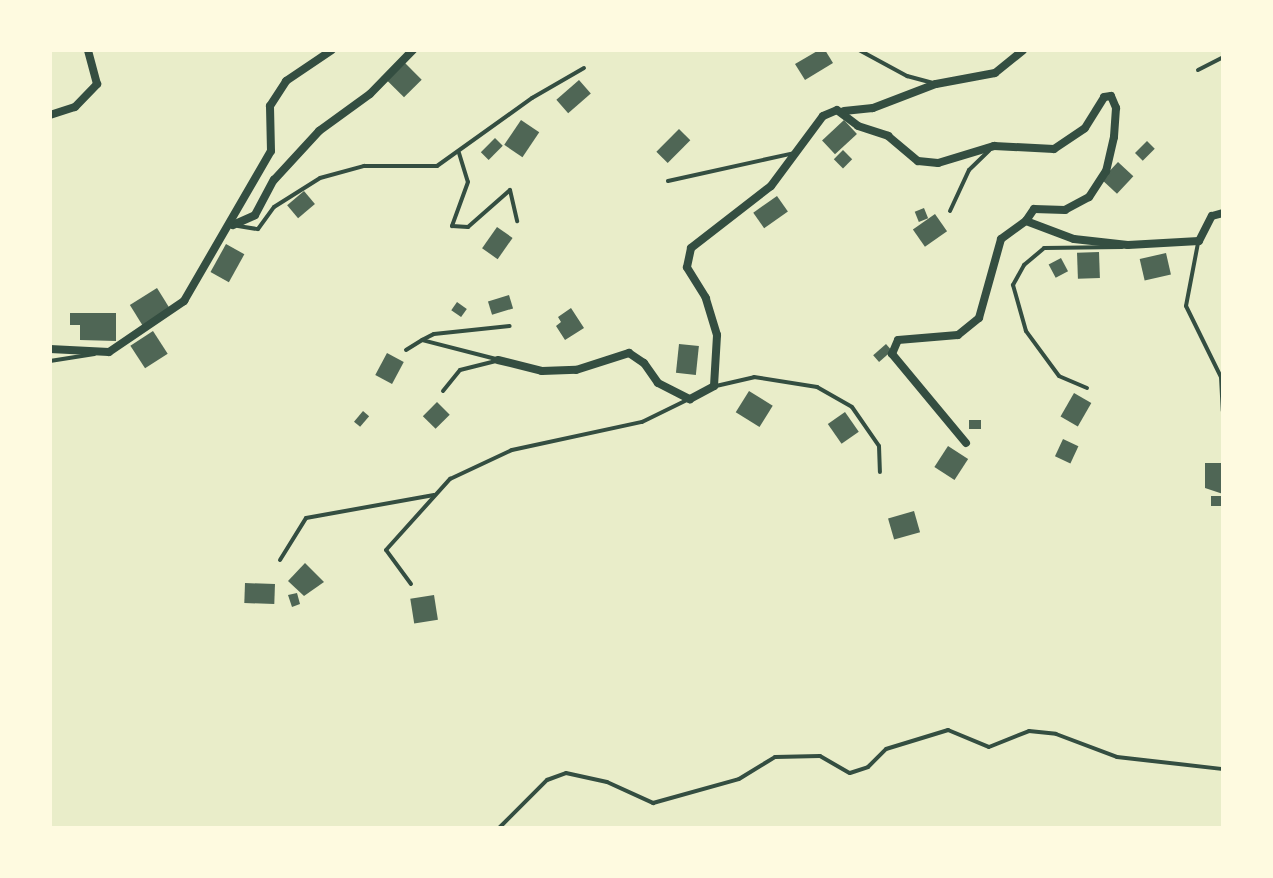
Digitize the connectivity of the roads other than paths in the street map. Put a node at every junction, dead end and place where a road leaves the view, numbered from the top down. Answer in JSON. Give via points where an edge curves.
{"nodes":[{"id":1,"x":88,"y":50,"type":"edge"},
{"id":2,"x":332,"y":50,"type":"edge"},
{"id":3,"x":413,"y":50,"type":"edge"},
{"id":4,"x":859,"y":50,"type":"edge"},
{"id":5,"x":1023,"y":50,"type":"edge"},
{"id":6,"x":1223,"y":57,"type":"edge"},
{"id":7,"x":584,"y":68,"type":"dead end"},
{"id":8,"x":1198,"y":70,"type":"dead end"},
{"id":9,"x":936,"y":84,"type":"junction"},
{"id":10,"x":843,"y":111,"type":"junction"},
{"id":11,"x":50,"y":115,"type":"edge"},
{"id":12,"x":994,"y":146,"type":"junction"},
{"id":13,"x":800,"y":152,"type":"junction"},
{"id":14,"x":459,"y":153,"type":"junction"},
{"id":15,"x":668,"y":181,"type":"dead end"},
{"id":16,"x":950,"y":211,"type":"dead end"},
{"id":17,"x":1223,"y":213,"type":"edge"},
{"id":18,"x":517,"y":221,"type":"dead end"},
{"id":19,"x":1026,"y":221,"type":"junction"},
{"id":20,"x":232,"y":226,"type":"junction"},
{"id":21,"x":1199,"y":241,"type":"junction"},
{"id":22,"x":1128,"y":245,"type":"junction"},
{"id":23,"x":510,"y":326,"type":"dead end"},
{"id":24,"x":422,"y":340,"type":"junction"},
{"id":25,"x":50,"y":349,"type":"edge"},
{"id":26,"x":406,"y":350,"type":"dead end"},
{"id":27,"x":109,"y":352,"type":"junction"},
{"id":28,"x":498,"y":360,"type":"junction"},
{"id":29,"x":50,"y":361,"type":"edge"},
{"id":30,"x":714,"y":386,"type":"junction"},
{"id":31,"x":1087,"y":388,"type":"dead end"},
{"id":32,"x":443,"y":391,"type":"dead end"},
{"id":33,"x":690,"y":399,"type":"junction"},
{"id":34,"x":1223,"y":411,"type":"edge"},
{"id":35,"x":966,"y":443,"type":"dead end"},
{"id":36,"x":880,"y":472,"type":"dead end"},
{"id":37,"x":436,"y":494,"type":"junction"},
{"id":38,"x":280,"y":560,"type":"dead end"},
{"id":39,"x":411,"y":584,"type":"dead end"},
{"id":40,"x":1223,"y":769,"type":"edge"},
{"id":41,"x":327,"y":828,"type":"edge"},
{"id":42,"x":411,"y":828,"type":"edge"},
{"id":43,"x":499,"y":828,"type":"edge"}],
"edges":[{"from":1,"to":11,"type":"street","via":[[97,84],[75,107]]},
{"from":2,"to":20,"type":"street","via":[[286,81],[270,106],[271,151]]},
{"from":3,"to":20,"type":"street","via":[[370,94],[319,131],[274,180],[255,215]]},
{"from":4,"to":9,"type":"lane","via":[[907,76]]},
{"from":5,"to":9,"type":"street","via":[[995,73]]},
{"from":6,"to":8,"type":"lane"},
{"from":7,"to":14,"type":"lane","via":[[532,98]]},
{"from":9,"to":10,"type":"street","via":[[873,108]]},
{"from":10,"to":12,"type":"street","via":[[918,161],[938,163]]},
{"from":10,"to":13,"type":"street","via":[[823,116]]},
{"from":12,"to":16,"type":"lane","via":[[969,170]]},
{"from":12,"to":19,"type":"street","via":[[1054,149],[1085,128],[1104,97],[1111,96],[1116,108],[1114,137],[1106,171],[1089,197],[1065,210],[1034,209]]},
{"from":13,"to":15,"type":"lane"},
{"from":13,"to":30,"type":"street","via":[[771,186],[691,248],[687,267],[706,298],[717,335]]},
{"from":14,"to":18,"type":"lane","via":[[468,182],[452,226],[468,227],[510,190]]},
{"from":14,"to":20,"type":"lane","via":[[437,166],[364,166],[320,178],[274,207],[258,229]]},
{"from":17,"to":21,"type":"street","via":[[1212,216]]},
{"from":19,"to":22,"type":"street","via":[[1074,239]]},
{"from":19,"to":35,"type":"street","via":[[1001,239],[979,318],[958,335],[898,340],[892,354]]},
{"from":20,"to":27,"type":"street","via":[[184,301]]},
{"from":21,"to":22,"type":"street"},
{"from":21,"to":34,"type":"lane","via":[[1186,306],[1221,377]]},
{"from":22,"to":31,"type":"lane","via":[[1044,248],[1024,265],[1013,285],[1026,331],[1059,376]]},
{"from":23,"to":24,"type":"lane","via":[[434,334]]},
{"from":24,"to":26,"type":"lane"},
{"from":24,"to":28,"type":"lane"},
{"from":25,"to":27,"type":"street"},
{"from":27,"to":29,"type":"lane"},
{"from":28,"to":32,"type":"lane","via":[[460,370]]},
{"from":28,"to":33,"type":"street","via":[[542,371],[576,370],[629,353],[658,383]]},
{"from":30,"to":33,"type":"street"},
{"from":30,"to":36,"type":"lane","via":[[754,377],[817,387],[852,407],[879,446]]},
{"from":33,"to":37,"type":"lane","via":[[642,422],[512,450],[450,479]]},
{"from":37,"to":38,"type":"lane","via":[[306,518]]},
{"from":37,"to":39,"type":"lane","via":[[386,550]]},
{"from":40,"to":43,"type":"lane","via":[[1117,757],[1056,734],[1029,731],[989,747],[948,730],[886,749],[868,767],[850,773],[820,756],[775,757],[739,779],[653,803],[607,782],[566,773],[547,780]]},
{"from":41,"to":42,"type":"lane"}]}
